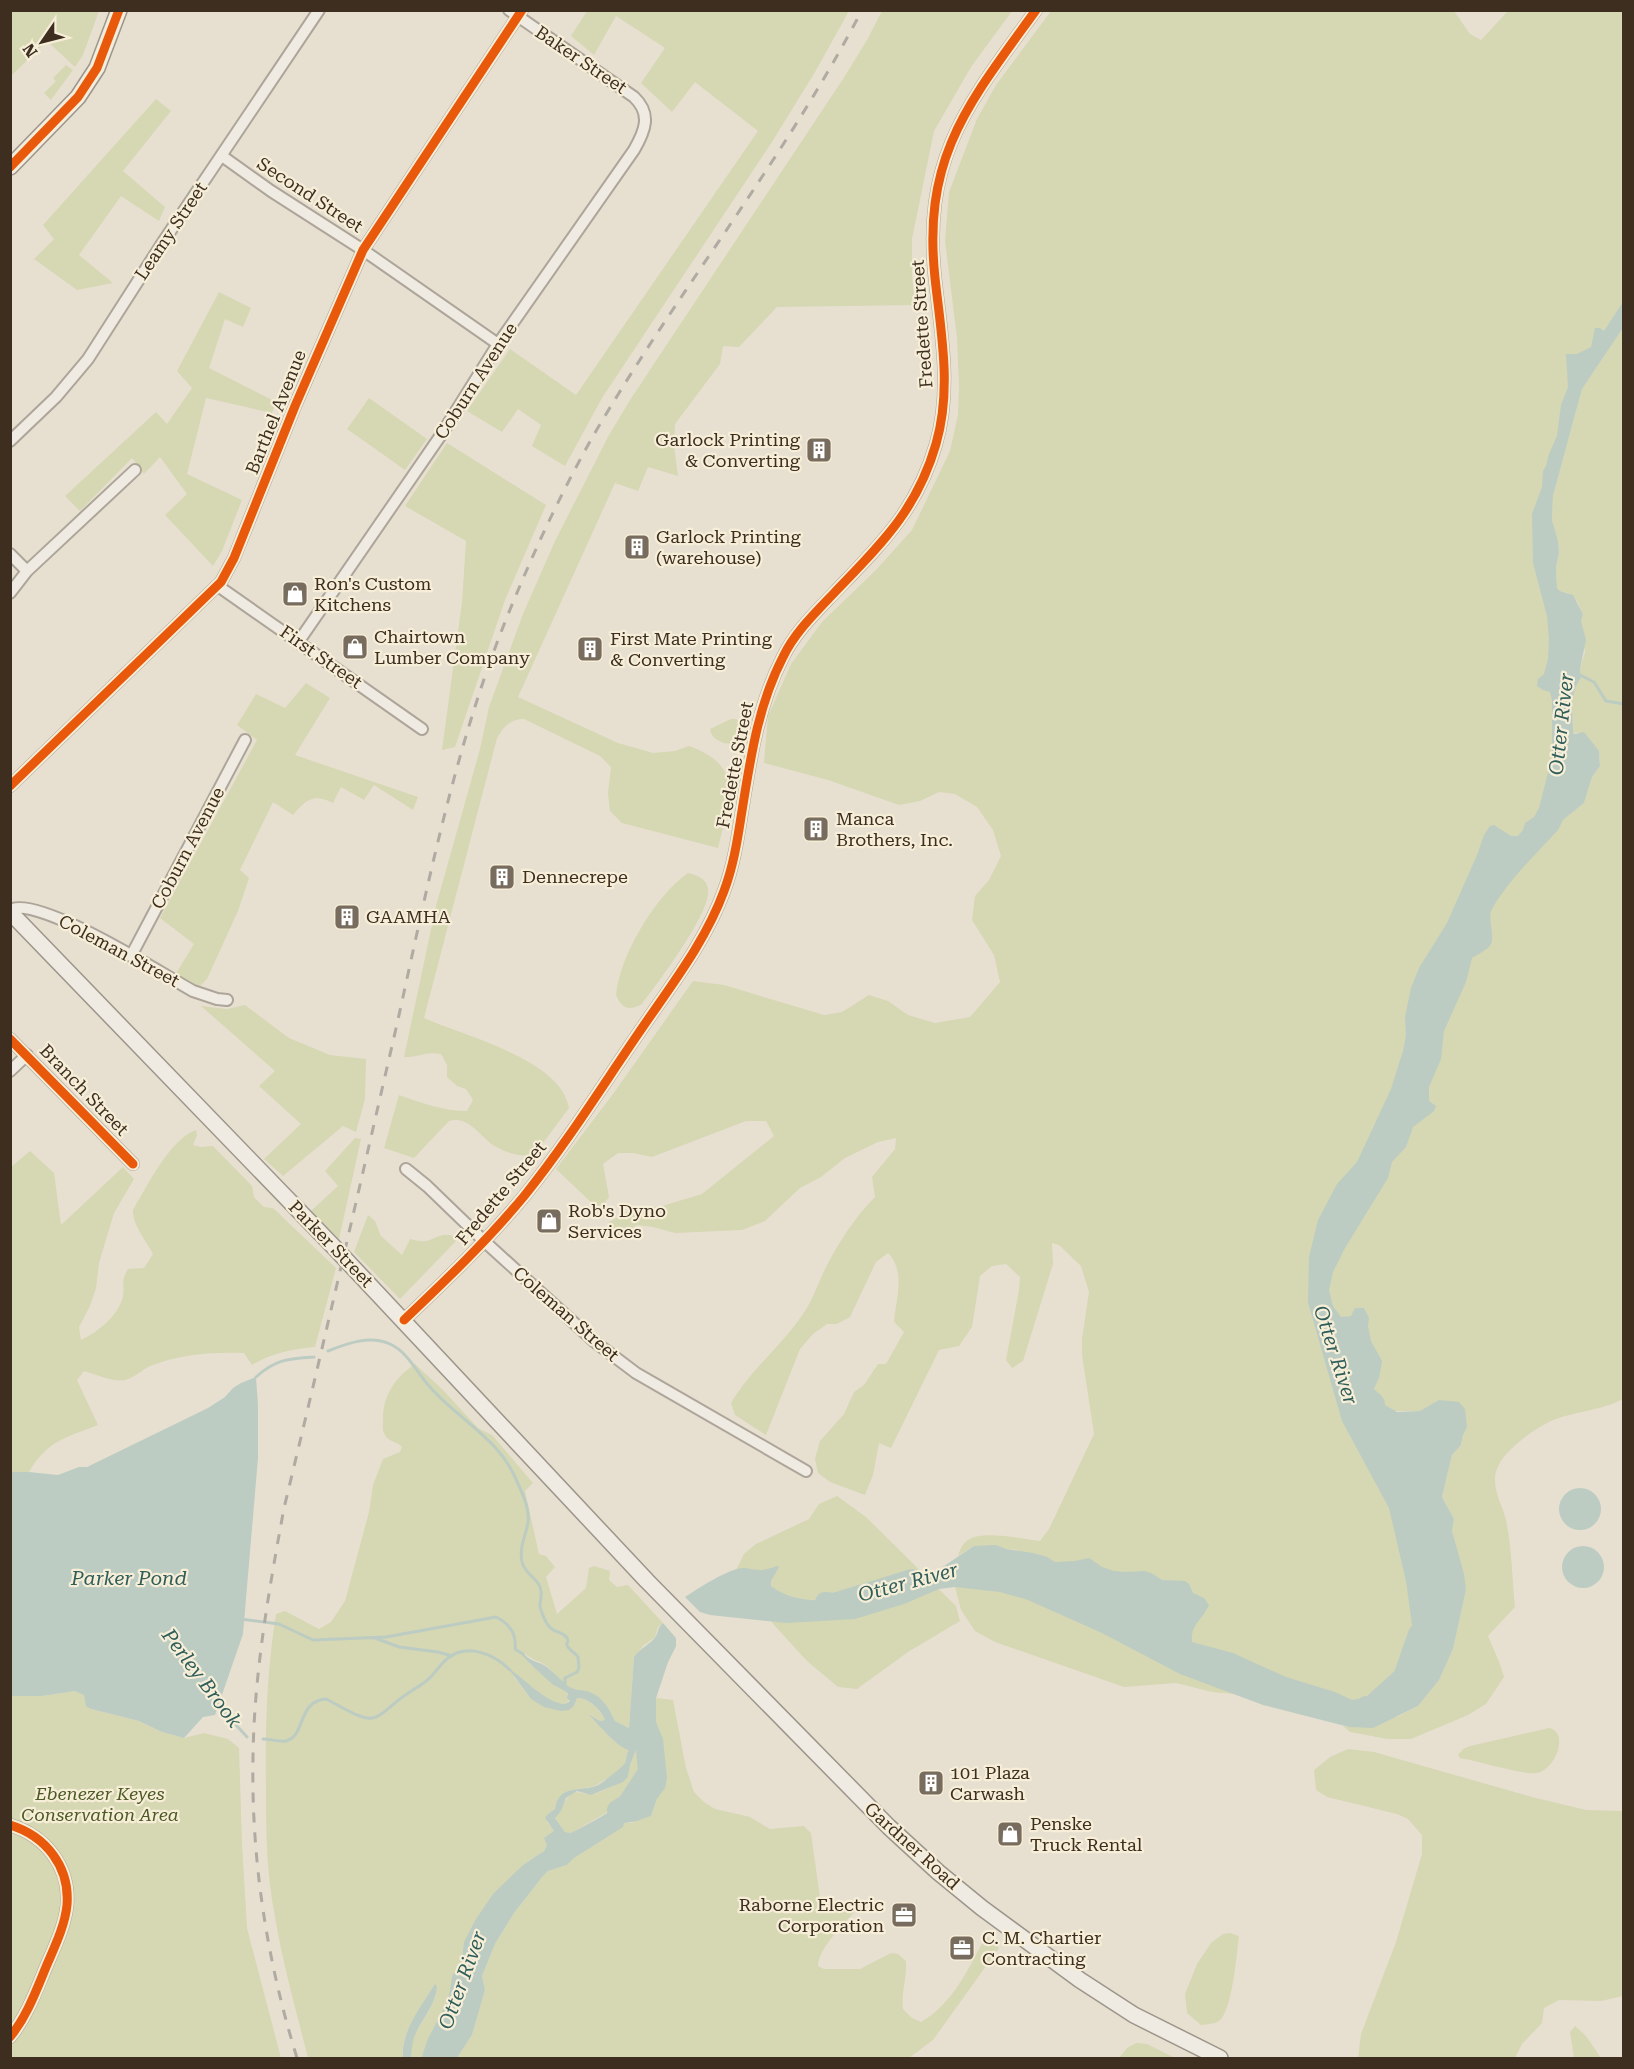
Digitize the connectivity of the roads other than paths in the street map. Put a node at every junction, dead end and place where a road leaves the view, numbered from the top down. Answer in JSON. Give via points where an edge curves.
{"nodes":[{"id":1,"x":119,"y":10,"type":"edge"},
{"id":2,"x":319,"y":10,"type":"edge"},
{"id":3,"x":1036,"y":10,"type":"edge"},
{"id":4,"x":516,"y":13,"type":"edge"},
{"id":5,"x":646,"y":117,"type":"joint"},
{"id":6,"x":222,"y":156,"type":"junction"},
{"id":7,"x":10,"y":167,"type":"edge"},
{"id":8,"x":363,"y":250,"type":"junction"},
{"id":9,"x":498,"y":344,"type":"junction"},
{"id":10,"x":10,"y":441,"type":"edge"},
{"id":11,"x":135,"y":470,"type":"dead end"},
{"id":12,"x":10,"y":554,"type":"edge"},
{"id":13,"x":27,"y":572,"type":"junction"},
{"id":14,"x":218,"y":586,"type":"junction"},
{"id":15,"x":10,"y":594,"type":"edge"},
{"id":16,"x":299,"y":641,"type":"junction"},
{"id":17,"x":422,"y":729,"type":"dead end"},
{"id":18,"x":245,"y":740,"type":"dead end"},
{"id":19,"x":10,"y":786,"type":"edge"},
{"id":20,"x":10,"y":911,"type":"edge"},
{"id":21,"x":131,"y":956,"type":"junction"},
{"id":22,"x":227,"y":1000,"type":"dead end"},
{"id":23,"x":10,"y":1039,"type":"edge"},
{"id":24,"x":27,"y":1055,"type":"junction"},
{"id":25,"x":10,"y":1071,"type":"edge"},
{"id":26,"x":133,"y":1164,"type":"dead end"},
{"id":27,"x":406,"y":1170,"type":"dead end"},
{"id":28,"x":483,"y":1241,"type":"junction"},
{"id":29,"x":404,"y":1320,"type":"junction"},
{"id":30,"x":806,"y":1471,"type":"dead end"},
{"id":31,"x":647,"y":1581,"type":"joint"},
{"id":32,"x":10,"y":1825,"type":"edge"},
{"id":33,"x":10,"y":2037,"type":"edge"},
{"id":34,"x":1220,"y":2058,"type":"edge"}],
"edges":[{"from":1,"to":7,"type":"main road","via":[[104,52],[82,92]]},
{"from":2,"to":6,"type":"street","name":"Leamy Street"},
{"from":3,"to":28,"type":"street","name":"Fredette Street","via":[[965,113],[949,145],[940,176],[932,239],[945,368],[944,400],[936,442],[920,487],[901,519],[803,627],[781,661],[757,723],[732,868],[702,939],[571,1134],[526,1194]]},
{"from":4,"to":5,"type":"street","name":"Baker Street","via":[[632,95]]},
{"from":4,"to":8,"type":"street","name":"Barthel Avenue"},
{"from":5,"to":9,"type":"street","name":"Coburn Avenue","via":[[634,150]]},
{"from":6,"to":8,"type":"street","name":"Second Street"},
{"from":6,"to":10,"type":"street","name":"Leamy Street","via":[[81,370]]},
{"from":8,"to":9,"type":"street","name":"Second Street"},
{"from":8,"to":14,"type":"street","name":"Barthel Avenue","via":[[234,558]]},
{"from":9,"to":16,"type":"street","name":"Coburn Avenue","via":[[441,435]]},
{"from":11,"to":13,"type":"street"},
{"from":12,"to":13,"type":"street"},
{"from":13,"to":15,"type":"street"},
{"from":14,"to":16,"type":"street","name":"First Street"},
{"from":14,"to":19,"type":"street","name":"Barthel Avenue"},
{"from":16,"to":17,"type":"street","name":"First Street"},
{"from":18,"to":21,"type":"street","name":"Coburn Avenue"},
{"from":20,"to":21,"type":"street","name":"Coleman Street","via":[[15,907],[28,908],[55,916]]},
{"from":20,"to":29,"type":"main road","name":"Parker Street"},
{"from":21,"to":22,"type":"street","name":"Coleman Street","via":[[193,991]]},
{"from":23,"to":24,"type":"street","name":"Branch Street"},
{"from":24,"to":25,"type":"street"},
{"from":24,"to":26,"type":"street","name":"Branch Street"},
{"from":27,"to":28,"type":"street","name":"Coleman Street"},
{"from":28,"to":29,"type":"street","name":"Fredette Street"},
{"from":28,"to":30,"type":"street","name":"Coleman Street","via":[[617,1360]]},
{"from":29,"to":31,"type":"main road","name":"Parker Street"},
{"from":31,"to":34,"type":"main road","name":"Gardner Road","via":[[877,1816],[959,1890],[1101,1994]]},
{"from":32,"to":33,"type":"street","via":[[26,1830],[52,1852],[60,1864],[67,1900],[62,1927],[39,1985],[27,2013]]}]}
